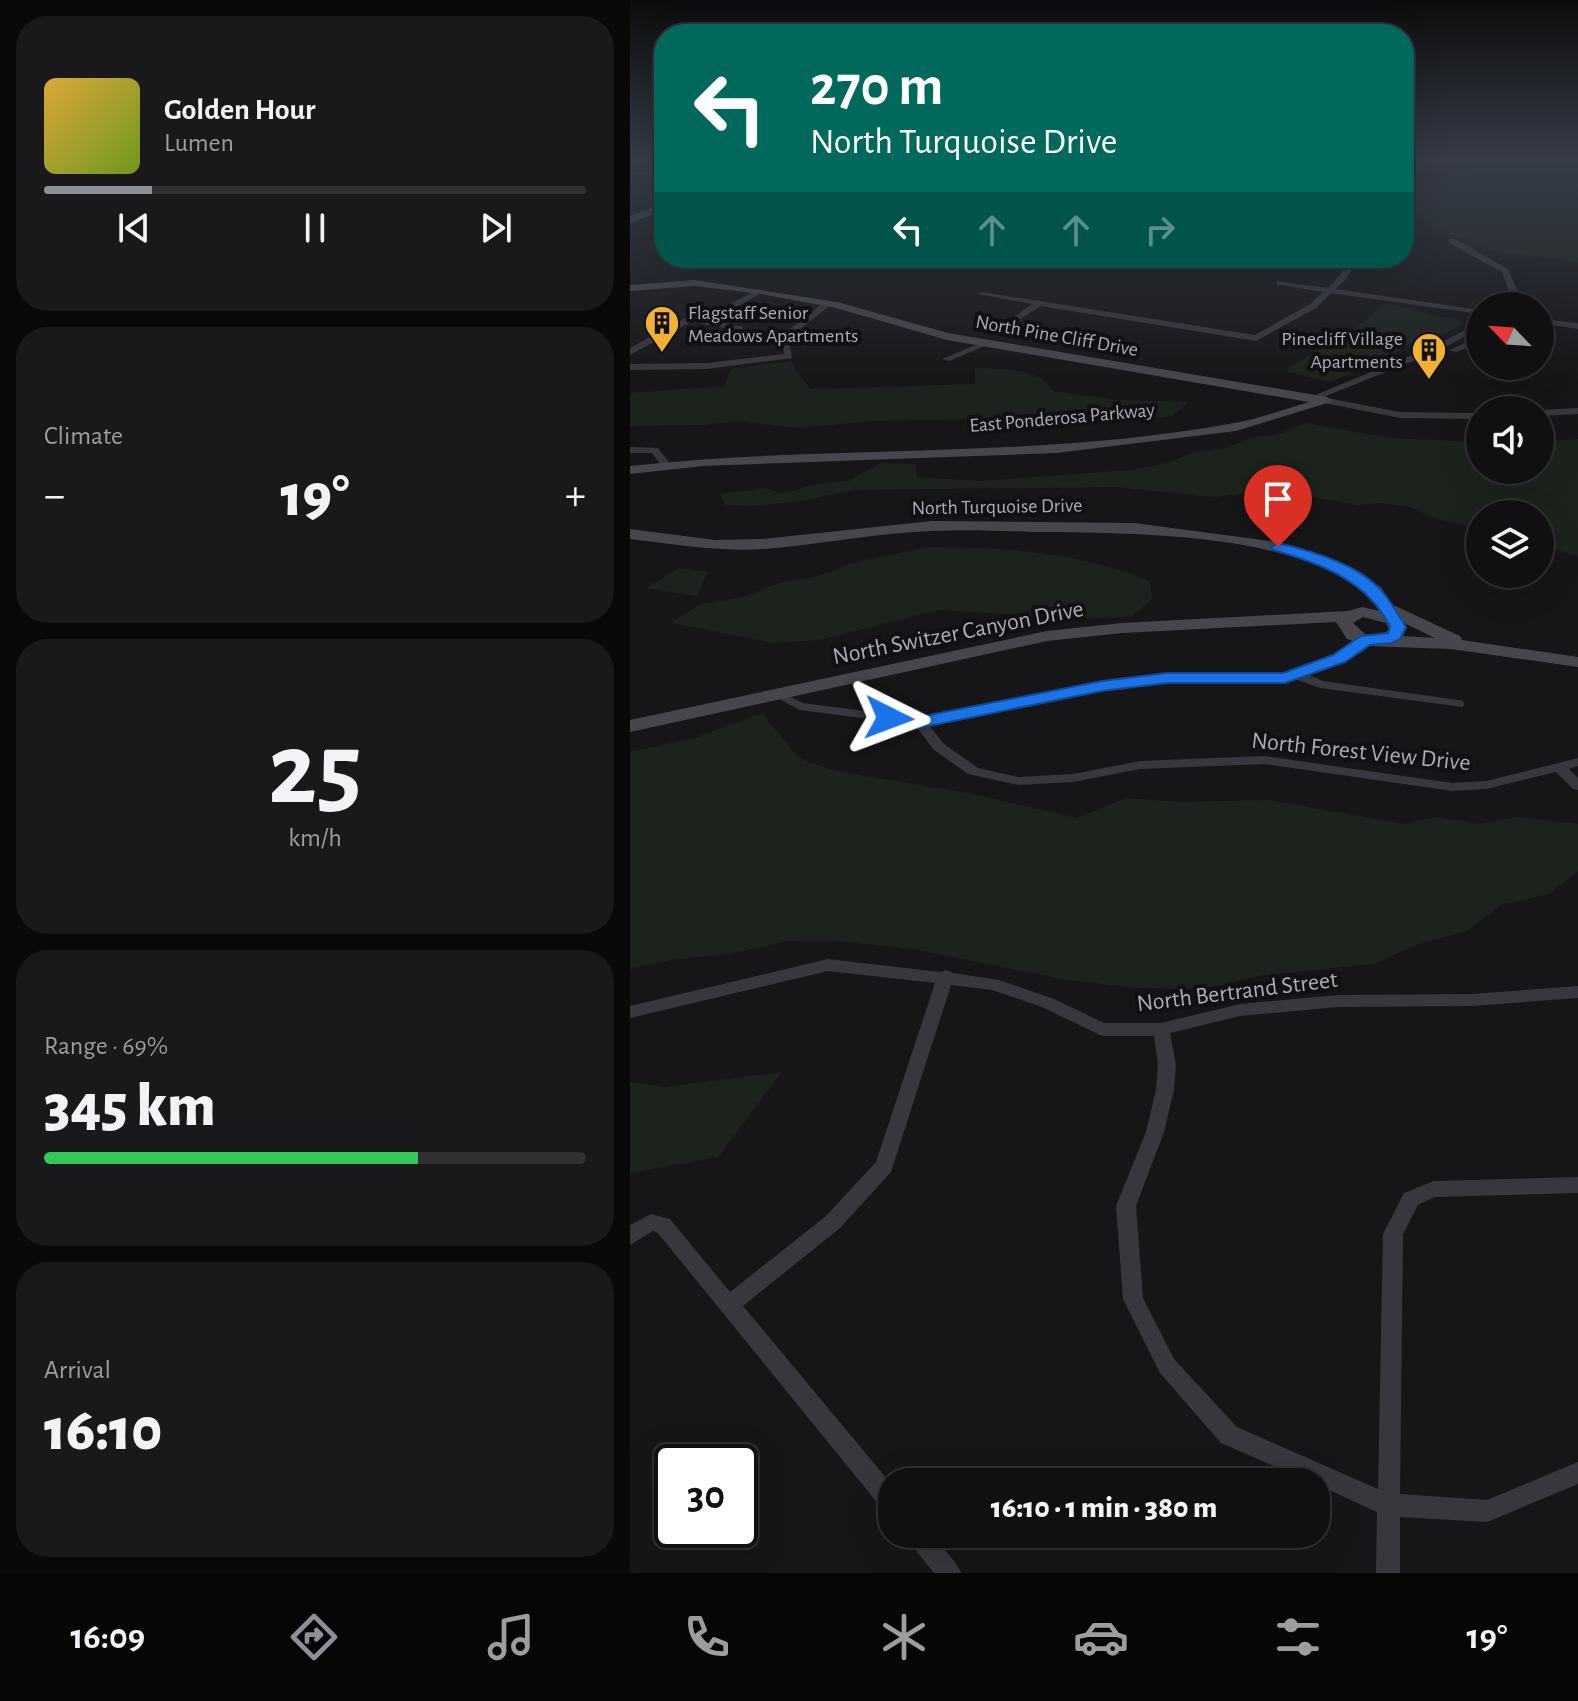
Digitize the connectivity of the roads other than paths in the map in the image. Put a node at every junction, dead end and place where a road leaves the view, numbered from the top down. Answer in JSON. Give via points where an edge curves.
{"nodes":[{"id":1,"x":1452,"y":241,"type":"dead end"},
{"id":2,"x":1350,"y":268,"type":"edge"},
{"id":3,"x":1280,"y":283,"type":"dead end"},
{"id":4,"x":630,"y":288,"type":"edge"},
{"id":5,"x":1331,"y":290,"type":"junction"},
{"id":6,"x":761,"y":291,"type":"junction"},
{"id":7,"x":1513,"y":291,"type":"edge"},
{"id":8,"x":982,"y":294,"type":"dead end"},
{"id":9,"x":829,"y":303,"type":"junction"},
{"id":10,"x":1038,"y":304,"type":"junction"},
{"id":11,"x":1466,"y":310,"type":"edge"},
{"id":12,"x":1017,"y":319,"type":"dead end"},
{"id":13,"x":704,"y":322,"type":"junction"},
{"id":14,"x":1554,"y":323,"type":"edge"},
{"id":15,"x":1578,"y":326,"type":"edge"},
{"id":16,"x":740,"y":329,"type":"dead end"},
{"id":17,"x":1466,"y":333,"type":"edge"},
{"id":18,"x":988,"y":343,"type":"junction"},
{"id":19,"x":1466,"y":345,"type":"edge"},
{"id":20,"x":1431,"y":350,"type":"junction"},
{"id":21,"x":630,"y":352,"type":"edge"},
{"id":22,"x":1442,"y":354,"type":"junction"},
{"id":23,"x":946,"y":359,"type":"dead end"},
{"id":24,"x":630,"y":367,"type":"edge"},
{"id":25,"x":1320,"y":400,"type":"junction"},
{"id":26,"x":1578,"y":411,"type":"edge"},
{"id":27,"x":1554,"y":412,"type":"edge"},
{"id":28,"x":1466,"y":416,"type":"edge"},
{"id":29,"x":630,"y":450,"type":"edge"},
{"id":30,"x":630,"y":461,"type":"edge"},
{"id":31,"x":664,"y":461,"type":"junction"},
{"id":32,"x":630,"y":470,"type":"edge"},
{"id":33,"x":630,"y":534,"type":"edge"},
{"id":34,"x":1357,"y":581,"type":"junction"},
{"id":35,"x":1351,"y":621,"type":"junction"},
{"id":36,"x":1390,"y":623,"type":"junction"},
{"id":37,"x":1366,"y":640,"type":"junction"},
{"id":38,"x":1459,"y":645,"type":"junction"},
{"id":39,"x":1578,"y":662,"type":"edge"},
{"id":40,"x":1297,"y":675,"type":"junction"},
{"id":41,"x":775,"y":694,"type":"junction"},
{"id":42,"x":1458,"y":704,"type":"dead end"},
{"id":43,"x":919,"y":722,"type":"junction"},
{"id":44,"x":630,"y":726,"type":"edge"},
{"id":45,"x":1578,"y":762,"type":"edge"},
{"id":46,"x":1559,"y":767,"type":"junction"},
{"id":47,"x":1578,"y":786,"type":"edge"},
{"id":48,"x":946,"y":976,"type":"junction"},
{"id":49,"x":1578,"y":992,"type":"edge"},
{"id":50,"x":630,"y":1012,"type":"edge"},
{"id":51,"x":1161,"y":1029,"type":"junction"},
{"id":52,"x":1578,"y":1185,"type":"edge"},
{"id":53,"x":630,"y":1236,"type":"edge"},
{"id":54,"x":729,"y":1305,"type":"junction"},
{"id":55,"x":1578,"y":1473,"type":"edge"},
{"id":56,"x":878,"y":1486,"type":"edge"},
{"id":57,"x":1389,"y":1505,"type":"junction"},
{"id":58,"x":928,"y":1548,"type":"edge"},
{"id":59,"x":949,"y":1573,"type":"edge"},
{"id":60,"x":1388,"y":1573,"type":"edge"}],
"edges":[{"from":1,"to":7,"type":"street","via":[[1505,271]]},
{"from":2,"to":5,"type":"street"},
{"from":3,"to":5,"type":"street"},
{"from":4,"to":6,"type":"street","name":"North Pine Cliff Drive","via":[[695,283]]},
{"from":5,"to":10,"type":"street","via":[[1256,338]]},
{"from":5,"to":11,"type":"street"},
{"from":6,"to":9,"type":"street","name":"North Pine Cliff Drive"},
{"from":6,"to":13,"type":"street"},
{"from":8,"to":10,"type":"street"},
{"from":9,"to":18,"type":"street","name":"North Pine Cliff Drive","via":[[923,331]]},
{"from":9,"to":24,"type":"street","via":[[785,337],[789,356],[707,366]]},
{"from":10,"to":12,"type":"street"},
{"from":13,"to":16,"type":"street"},
{"from":13,"to":21,"type":"street","via":[[690,319]]},
{"from":14,"to":15,"type":"street"},
{"from":17,"to":20,"type":"street","name":"East Ponderosa Parkway"},
{"from":18,"to":23,"type":"street"},
{"from":18,"to":25,"type":"street","name":"North Pine Cliff Drive"},
{"from":19,"to":22,"type":"street","name":"East Ponderosa Parkway"},
{"from":20,"to":22,"type":"street"},
{"from":20,"to":25,"type":"street","name":"East Ponderosa Parkway"},
{"from":22,"to":25,"type":"street","name":"East Ponderosa Parkway"},
{"from":25,"to":28,"type":"street","name":"North Pine Cliff Drive","via":[[1400,415]]},
{"from":25,"to":31,"type":"street","name":"East Ponderosa Parkway","via":[[1246,426],[1004,453]]},
{"from":26,"to":27,"type":"street"},
{"from":29,"to":31,"type":"street","via":[[655,450]]},
{"from":30,"to":31,"type":"street","name":"East Ponderosa Parkway"},
{"from":31,"to":32,"type":"street","name":"East Ponderosa Parkway"},
{"from":33,"to":34,"type":"street","name":"North Turquoise Drive","via":[[715,545],[932,526],[1134,528],[1296,551]]},
{"from":34,"to":35,"type":"street","via":[[1360,600]]},
{"from":34,"to":36,"type":"street","name":"North Turquoise Drive","via":[[1375,591]]},
{"from":35,"to":36,"type":"street","via":[[1369,612]]},
{"from":35,"to":37,"type":"street"},
{"from":35,"to":41,"type":"street","name":"North Switzer Canyon Drive","via":[[1103,628],[977,649]]},
{"from":36,"to":37,"type":"street"},
{"from":36,"to":38,"type":"street"},
{"from":36,"to":38,"type":"street"},
{"from":37,"to":40,"type":"street"},
{"from":38,"to":39,"type":"street"},
{"from":40,"to":42,"type":"street","via":[[1320,684]]},
{"from":40,"to":43,"type":"street","via":[[1167,678],[1102,686]]},
{"from":41,"to":43,"type":"street","via":[[800,706]]},
{"from":41,"to":44,"type":"street","name":"North Switzer Canyon Drive"},
{"from":43,"to":46,"type":"street","name":"North Forest View Drive","via":[[939,747],[973,771],[1018,781],[1073,778],[1140,765],[1264,760],[1452,787],[1486,785]]},
{"from":45,"to":46,"type":"street","name":"North Forest View Drive"},
{"from":46,"to":47,"type":"street"},
{"from":48,"to":50,"type":"street","name":"North Bertrand Street","via":[[828,965]]},
{"from":48,"to":51,"type":"street","name":"North Bertrand Street","via":[[993,984],[1048,1003],[1102,1030]]},
{"from":48,"to":54,"type":"street","via":[[884,1166],[833,1222]]},
{"from":49,"to":51,"type":"street","name":"North Bertrand Street","via":[[1472,1000],[1338,1001],[1240,1010]]},
{"from":51,"to":57,"type":"street","via":[[1165,1090],[1126,1206],[1133,1299],[1167,1366],[1229,1435]]},
{"from":52,"to":57,"type":"street","via":[[1434,1189],[1411,1199],[1393,1234]]},
{"from":53,"to":54,"type":"street","via":[[651,1222],[663,1225]]},
{"from":54,"to":56,"type":"street"},
{"from":55,"to":57,"type":"street","via":[[1487,1511]]},
{"from":57,"to":60,"type":"street"},
{"from":58,"to":59,"type":"street"}]}
